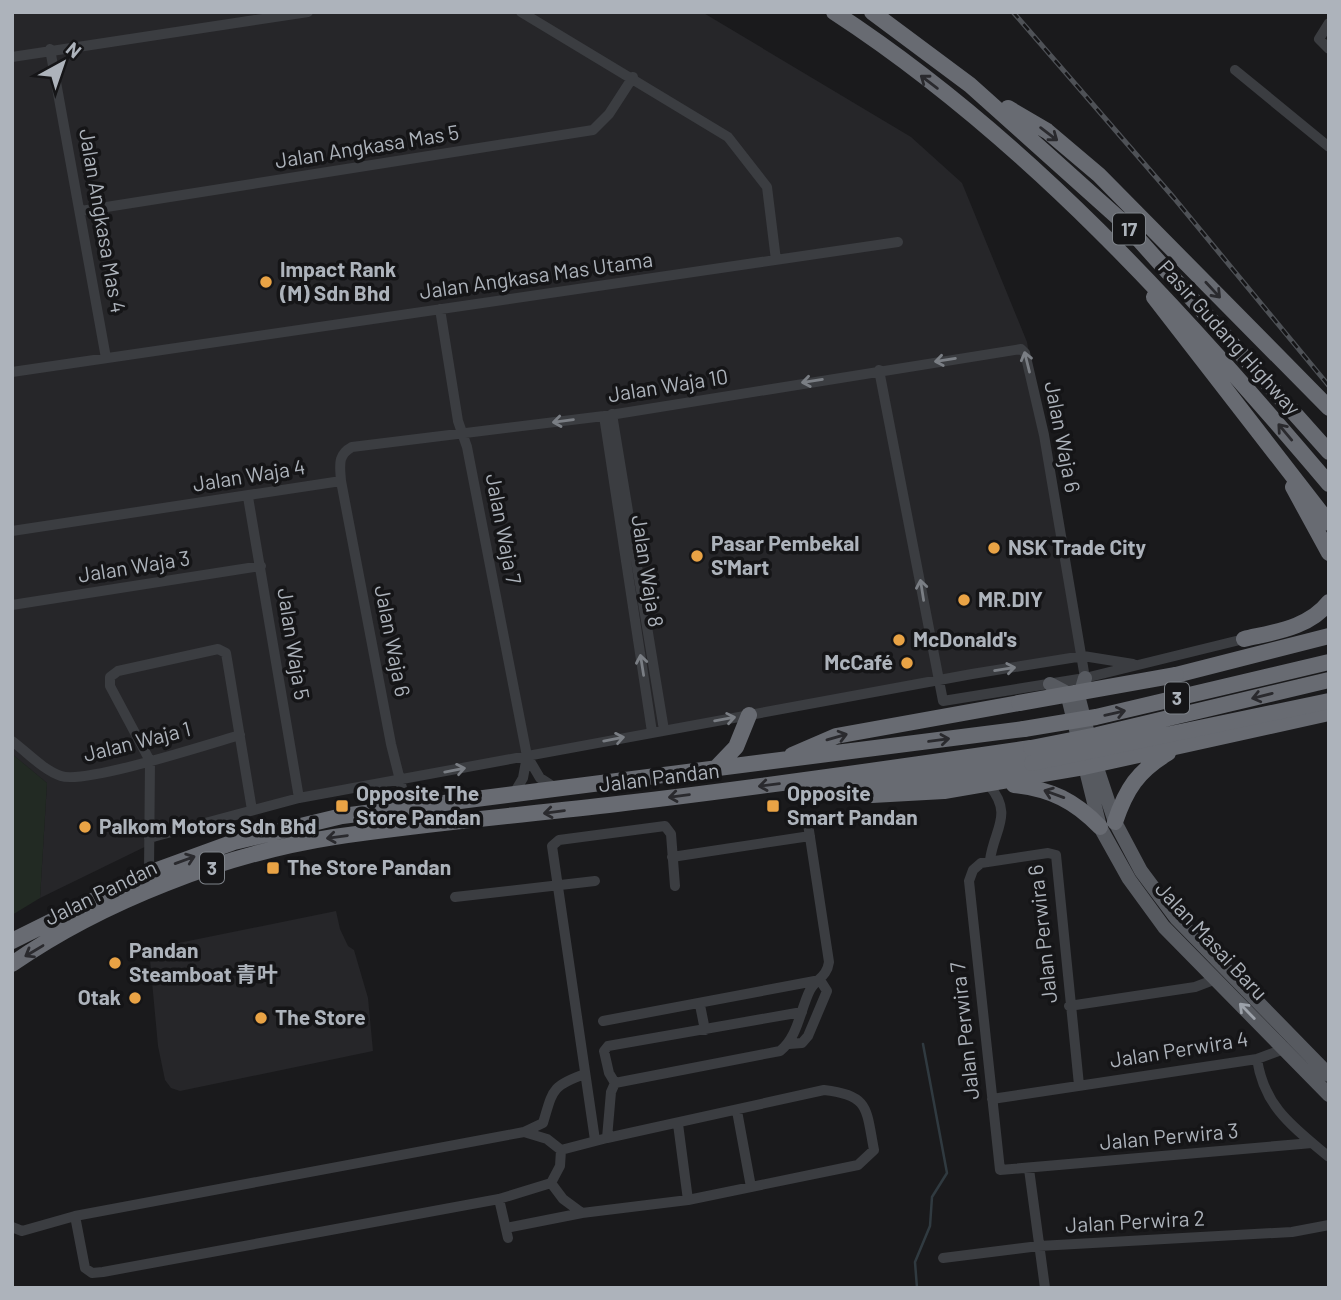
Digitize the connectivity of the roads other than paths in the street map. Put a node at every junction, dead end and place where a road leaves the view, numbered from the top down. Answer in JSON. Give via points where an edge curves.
{"nodes":[{"id":1,"x":308,"y":12,"type":"edge"},
{"id":2,"x":522,"y":12,"type":"edge"},
{"id":3,"x":834,"y":12,"type":"edge"},
{"id":4,"x":872,"y":12,"type":"edge"},
{"id":5,"x":1329,"y":23,"type":"edge"},
{"id":6,"x":1325,"y":46,"type":"edge"},
{"id":7,"x":50,"y":49,"type":"junction"},
{"id":8,"x":12,"y":57,"type":"edge"},
{"id":9,"x":1235,"y":70,"type":"dead end"},
{"id":10,"x":633,"y":77,"type":"junction"},
{"id":11,"x":970,"y":85,"type":"junction"},
{"id":12,"x":1329,"y":147,"type":"edge"},
{"id":13,"x":81,"y":211,"type":"junction"},
{"id":14,"x":1109,"y":240,"type":"junction"},
{"id":15,"x":898,"y":242,"type":"dead end"},
{"id":16,"x":776,"y":260,"type":"junction"},
{"id":17,"x":440,"y":309,"type":"junction"},
{"id":18,"x":106,"y":358,"type":"junction"},
{"id":19,"x":879,"y":370,"type":"junction"},
{"id":20,"x":12,"y":372,"type":"edge"},
{"id":21,"x":1329,"y":408,"type":"edge"},
{"id":22,"x":608,"y":415,"type":"junction"},
{"id":23,"x":462,"y":433,"type":"junction"},
{"id":24,"x":1329,"y":452,"type":"edge"},
{"id":25,"x":1286,"y":466,"type":"junction"},
{"id":26,"x":341,"y":481,"type":"junction"},
{"id":27,"x":1329,"y":484,"type":"edge"},
{"id":28,"x":248,"y":497,"type":"junction"},
{"id":29,"x":1329,"y":523,"type":"edge"},
{"id":30,"x":12,"y":531,"type":"edge"},
{"id":31,"x":1329,"y":553,"type":"edge"},
{"id":32,"x":261,"y":566,"type":"junction"},
{"id":33,"x":1329,"y":602,"type":"edge"},
{"id":34,"x":12,"y":605,"type":"edge"},
{"id":35,"x":1326,"y":634,"type":"edge"},
{"id":36,"x":1244,"y":639,"type":"joint"},
{"id":37,"x":1083,"y":656,"type":"junction"},
{"id":38,"x":1100,"y":659,"type":"junction"},
{"id":39,"x":1329,"y":662,"type":"edge"},
{"id":40,"x":1133,"y":664,"type":"junction"},
{"id":41,"x":1091,"y":676,"type":"junction"},
{"id":42,"x":1329,"y":680,"type":"edge"},
{"id":43,"x":937,"y":681,"type":"junction"},
{"id":44,"x":1049,"y":684,"type":"junction"},
{"id":45,"x":1329,"y":701,"type":"edge"},
{"id":46,"x":1329,"y":713,"type":"edge"},
{"id":47,"x":749,"y":715,"type":"junction"},
{"id":48,"x":658,"y":731,"type":"junction"},
{"id":49,"x":240,"y":735,"type":"junction"},
{"id":50,"x":12,"y":741,"type":"edge"},
{"id":51,"x":1182,"y":745,"type":"junction"},
{"id":52,"x":1032,"y":755,"type":"junction"},
{"id":53,"x":527,"y":756,"type":"junction"},
{"id":54,"x":150,"y":761,"type":"junction"},
{"id":55,"x":774,"y":763,"type":"junction"},
{"id":56,"x":1090,"y":766,"type":"junction"},
{"id":57,"x":715,"y":771,"type":"junction"},
{"id":58,"x":400,"y":781,"type":"junction"},
{"id":59,"x":803,"y":781,"type":"junction"},
{"id":60,"x":993,"y":784,"type":"junction"},
{"id":61,"x":559,"y":790,"type":"junction"},
{"id":62,"x":513,"y":796,"type":"junction"},
{"id":63,"x":299,"y":798,"type":"junction"},
{"id":64,"x":407,"y":808,"type":"junction"},
{"id":65,"x":252,"y":810,"type":"junction"},
{"id":66,"x":808,"y":824,"type":"dead end"},
{"id":67,"x":1108,"y":825,"type":"junction"},
{"id":68,"x":810,"y":836,"type":"junction"},
{"id":69,"x":149,"y":838,"type":"junction"},
{"id":70,"x":672,"y":857,"type":"junction"},
{"id":71,"x":986,"y":862,"type":"junction"},
{"id":72,"x":149,"y":873,"type":"junction"},
{"id":73,"x":595,"y":881,"type":"dead end"},
{"id":74,"x":675,"y":886,"type":"dead end"},
{"id":75,"x":558,"y":887,"type":"junction"},
{"id":76,"x":455,"y":897,"type":"dead end"},
{"id":77,"x":12,"y":940,"type":"edge"},
{"id":78,"x":12,"y":964,"type":"edge"},
{"id":79,"x":1216,"y":979,"type":"junction"},
{"id":80,"x":820,"y":980,"type":"junction"},
{"id":81,"x":701,"y":1005,"type":"junction"},
{"id":82,"x":1069,"y":1006,"type":"junction"},
{"id":83,"x":802,"y":1012,"type":"junction"},
{"id":84,"x":603,"y":1021,"type":"dead end"},
{"id":85,"x":705,"y":1030,"type":"junction"},
{"id":86,"x":789,"y":1044,"type":"junction"},
{"id":87,"x":1284,"y":1049,"type":"junction"},
{"id":88,"x":1257,"y":1059,"type":"junction"},
{"id":89,"x":585,"y":1074,"type":"junction"},
{"id":90,"x":1329,"y":1075,"type":"edge"},
{"id":91,"x":615,"y":1083,"type":"junction"},
{"id":92,"x":1079,"y":1085,"type":"junction"},
{"id":93,"x":1329,"y":1095,"type":"edge"},
{"id":94,"x":992,"y":1099,"type":"junction"},
{"id":95,"x":737,"y":1111,"type":"junction"},
{"id":96,"x":678,"y":1124,"type":"junction"},
{"id":97,"x":524,"y":1132,"type":"junction"},
{"id":98,"x":607,"y":1138,"type":"junction"},
{"id":99,"x":595,"y":1140,"type":"junction"},
{"id":100,"x":1312,"y":1143,"type":"junction"},
{"id":101,"x":562,"y":1150,"type":"junction"},
{"id":102,"x":1329,"y":1157,"type":"edge"},
{"id":103,"x":1029,"y":1169,"type":"junction"},
{"id":104,"x":551,"y":1183,"type":"junction"},
{"id":105,"x":751,"y":1187,"type":"junction"},
{"id":106,"x":499,"y":1199,"type":"junction"},
{"id":107,"x":688,"y":1200,"type":"junction"},
{"id":108,"x":582,"y":1213,"type":"junction"},
{"id":109,"x":75,"y":1216,"type":"junction"},
{"id":110,"x":1329,"y":1225,"type":"edge"},
{"id":111,"x":12,"y":1227,"type":"edge"},
{"id":112,"x":1039,"y":1247,"type":"junction"},
{"id":113,"x":943,"y":1258,"type":"dead end"},
{"id":114,"x":1045,"y":1288,"type":"edge"}],
"edges":[{"from":1,"to":7,"type":"street"},
{"from":2,"to":10,"type":"street"},
{"from":14,"to":3,"type":"highway","name":"Pasir Gudang Highway","number":"17","one_way":true,"via":[[983,123]]},
{"from":4,"to":11,"type":"highway","name":"Pasir Gudang Highway","number":"17"},
{"from":5,"to":6,"type":"street","via":[[1319,36]]},
{"from":7,"to":8,"type":"street"},
{"from":7,"to":13,"type":"street","name":"Jalan Angkasa Mas 4"},
{"from":9,"to":12,"type":"street"},
{"from":10,"to":13,"type":"street","name":"Jalan Angkasa Mas 5","via":[[593,130]]},
{"from":10,"to":16,"type":"street","via":[[728,137],[760,174],[767,187]]},
{"from":11,"to":21,"type":"highway","one_way":true,"via":[[1047,131],[1099,175]]},
{"from":11,"to":24,"type":"highway","name":"Pasir Gudang Highway","number":"17","via":[[1124,223]]},
{"from":13,"to":18,"type":"street","name":"Jalan Angkasa Mas 4"},
{"from":14,"to":25,"type":"highway"},
{"from":27,"to":14,"type":"highway","name":"Pasir Gudang Highway","number":"17","one_way":true,"via":[[1176,307]]},
{"from":15,"to":16,"type":"street","name":"Jalan Angkasa Mas Utama"},
{"from":16,"to":17,"type":"street","name":"Jalan Angkasa Mas Utama"},
{"from":17,"to":18,"type":"street","name":"Jalan Angkasa Mas Utama"},
{"from":17,"to":23,"type":"street","name":"Jalan Waja 7"},
{"from":18,"to":20,"type":"street","name":"Jalan Angkasa Mas Utama"},
{"from":19,"to":22,"type":"street","name":"Jalan Waja 10","one_way":true},
{"from":37,"to":19,"type":"street","name":"Jalan Waja 6","one_way":true,"via":[[1025,353],[1021,349]]},
{"from":43,"to":19,"type":"street","one_way":true},
{"from":22,"to":23,"type":"street","name":"Jalan Waja 10","one_way":true},
{"from":22,"to":48,"type":"street","name":"Jalan Waja 8"},
{"from":23,"to":26,"type":"street","via":[[352,447],[339,460]]},
{"from":23,"to":53,"type":"street","name":"Jalan Waja 7"},
{"from":25,"to":29,"type":"highway"},
{"from":25,"to":31,"type":"highway","via":[[1293,489]]},
{"from":26,"to":28,"type":"street","name":"Jalan Waja 4"},
{"from":26,"to":58,"type":"street","name":"Jalan Waja 6"},
{"from":28,"to":30,"type":"street","name":"Jalan Waja 4"},
{"from":28,"to":32,"type":"street","name":"Jalan Waja 5"},
{"from":32,"to":34,"type":"street","name":"Jalan Waja 3"},
{"from":32,"to":63,"type":"street","name":"Jalan Waja 5"},
{"from":33,"to":36,"type":"highway","via":[[1303,623]]},
{"from":55,"to":35,"type":"highway","one_way":true,"bridge":true,"via":[[836,736],[1176,675]]},
{"from":36,"to":40,"type":"street"},
{"from":37,"to":38,"type":"street"},
{"from":37,"to":41,"type":"street","name":"Jalan Waja 6"},
{"from":43,"to":37,"type":"street","one_way":true},
{"from":38,"to":40,"type":"street"},
{"from":38,"to":41,"type":"street","via":[[1103,666]]},
{"from":55,"to":39,"type":"highway","name":"Jalan Pandan","number":"3","one_way":true,"bridge":true,"via":[[1096,717]]},
{"from":40,"to":41,"type":"street"},
{"from":41,"to":44,"type":"street"},
{"from":41,"to":56,"type":"main road","name":"Jalan Masai Baru","via":[[1079,699]]},
{"from":42,"to":52,"type":"highway","name":"Jalan Pandan","number":"3","one_way":true,"bridge":true},
{"from":43,"to":44,"type":"street","via":[[946,702]]},
{"from":43,"to":47,"type":"street"},
{"from":44,"to":56,"type":"main road","name":"Jalan Masai Baru","via":[[1067,693]]},
{"from":45,"to":52,"type":"highway","bridge":true},
{"from":46,"to":51,"type":"highway"},
{"from":48,"to":47,"type":"street","one_way":true},
{"from":47,"to":57,"type":"highway","via":[[736,747]]},
{"from":53,"to":48,"type":"street","one_way":true},
{"from":49,"to":54,"type":"street","name":"Jalan Waja 1"},
{"from":49,"to":54,"type":"street","via":[[226,653],[218,649],[118,671],[110,677],[110,686]]},
{"from":49,"to":65,"type":"street"},
{"from":50,"to":54,"type":"street","name":"Jalan Waja 1","via":[[63,777]]},
{"from":51,"to":56,"type":"highway"},
{"from":51,"to":67,"type":"highway","via":[[1146,766]]},
{"from":52,"to":59,"type":"highway","name":"Jalan Pandan","number":"3"},
{"from":58,"to":53,"type":"street","one_way":true},
{"from":53,"to":61,"type":"street","name":"Jalan Waja 7","via":[[540,778]]},
{"from":53,"to":62,"type":"street","name":"Jalan Waja 7"},
{"from":54,"to":69,"type":"street"},
{"from":55,"to":57,"type":"highway","name":"Jalan Pandan","number":"3"},
{"from":56,"to":60,"type":"highway"},
{"from":56,"to":67,"type":"main road","name":"Jalan Masai Baru"},
{"from":57,"to":61,"type":"highway","name":"Jalan Pandan","number":"3"},
{"from":58,"to":63,"type":"street"},
{"from":58,"to":64,"type":"street","name":"Jalan Waja 6"},
{"from":59,"to":60,"type":"highway","via":[[872,795]]},
{"from":59,"to":78,"type":"highway","name":"Jalan Pandan","number":"3","one_way":true,"via":[[333,837],[256,854],[134,897]]},
{"from":67,"to":60,"type":"highway","one_way":true,"via":[[1054,792]]},
{"from":60,"to":71,"type":"street","name":"Jalan Perwira 7","via":[[1002,823]]},
{"from":61,"to":62,"type":"highway","name":"Jalan Pandan","number":"3"},
{"from":62,"to":64,"type":"highway","name":"Jalan Pandan","number":"3"},
{"from":63,"to":65,"type":"street"},
{"from":72,"to":64,"type":"highway","name":"Jalan Pandan","number":"3","one_way":true,"via":[[234,842],[342,816]]},
{"from":65,"to":69,"type":"street"},
{"from":66,"to":68,"type":"street"},
{"from":67,"to":79,"type":"main road","name":"Jalan Masai Baru","via":[[1145,903]]},
{"from":67,"to":90,"type":"main road","name":"Jalan Masai Baru","via":[[1176,918]]},
{"from":68,"to":70,"type":"street"},
{"from":68,"to":80,"type":"street","via":[[829,962]]},
{"from":69,"to":72,"type":"street"},
{"from":70,"to":74,"type":"street"},
{"from":70,"to":75,"type":"street","via":[[671,834],[665,826],[559,840],[552,846]]},
{"from":71,"to":82,"type":"street","name":"Jalan Perwira 6","via":[[1056,855]]},
{"from":71,"to":94,"type":"street","name":"Jalan Perwira 7","via":[[973,870],[969,881]]},
{"from":72,"to":77,"type":"highway","name":"Jalan Pandan","number":"3"},
{"from":73,"to":75,"type":"street"},
{"from":75,"to":76,"type":"street"},
{"from":75,"to":89,"type":"street"},
{"from":79,"to":82,"type":"street","via":[[1195,988]]},
{"from":87,"to":79,"type":"main road","name":"Jalan Masai Baru","one_way":true},
{"from":80,"to":81,"type":"street"},
{"from":80,"to":83,"type":"street","via":[[812,987]]},
{"from":80,"to":86,"type":"street","via":[[827,991],[808,1036],[802,1043]]},
{"from":81,"to":84,"type":"street"},
{"from":81,"to":85,"type":"street"},
{"from":82,"to":92,"type":"street","name":"Jalan Perwira 6"},
{"from":83,"to":85,"type":"street"},
{"from":83,"to":86,"type":"street"},
{"from":85,"to":91,"type":"street","via":[[607,1047],[604,1051]]},
{"from":86,"to":91,"type":"street","via":[[780,1051]]},
{"from":87,"to":88,"type":"street","name":"Jalan Perwira 4"},
{"from":87,"to":93,"type":"main road","name":"Jalan Masai Baru"},
{"from":88,"to":92,"type":"street","name":"Jalan Perwira 4"},
{"from":88,"to":100,"type":"street","via":[[1263,1089]]},
{"from":89,"to":97,"type":"street","via":[[559,1083],[543,1123]]},
{"from":89,"to":99,"type":"street"},
{"from":91,"to":98,"type":"street"},
{"from":92,"to":94,"type":"street"},
{"from":94,"to":103,"type":"street","name":"Jalan Perwira 7","via":[[1000,1170]]},
{"from":95,"to":96,"type":"street"},
{"from":95,"to":105,"type":"street"},
{"from":95,"to":105,"type":"street","via":[[824,1090],[849,1093],[861,1099],[874,1150],[858,1165]]},
{"from":96,"to":98,"type":"street"},
{"from":96,"to":107,"type":"street"},
{"from":97,"to":101,"type":"street","via":[[547,1139]]},
{"from":97,"to":109,"type":"street"},
{"from":98,"to":99,"type":"street"},
{"from":99,"to":101,"type":"street"},
{"from":100,"to":102,"type":"street"},
{"from":100,"to":103,"type":"street","name":"Jalan Perwira 3"},
{"from":101,"to":104,"type":"street"},
{"from":103,"to":112,"type":"street"},
{"from":104,"to":106,"type":"street"},
{"from":104,"to":108,"type":"street"},
{"from":105,"to":107,"type":"street"},
{"from":106,"to":108,"type":"street","via":[[507,1233]]},
{"from":106,"to":109,"type":"street","via":[[92,1273],[85,1268]]},
{"from":107,"to":108,"type":"street"},
{"from":109,"to":111,"type":"street","via":[[22,1231]]},
{"from":110,"to":112,"type":"street","name":"Jalan Perwira 2","via":[[1292,1232]]},
{"from":112,"to":113,"type":"street","name":"Jalan Perwira 2"},
{"from":112,"to":114,"type":"street"}]}
